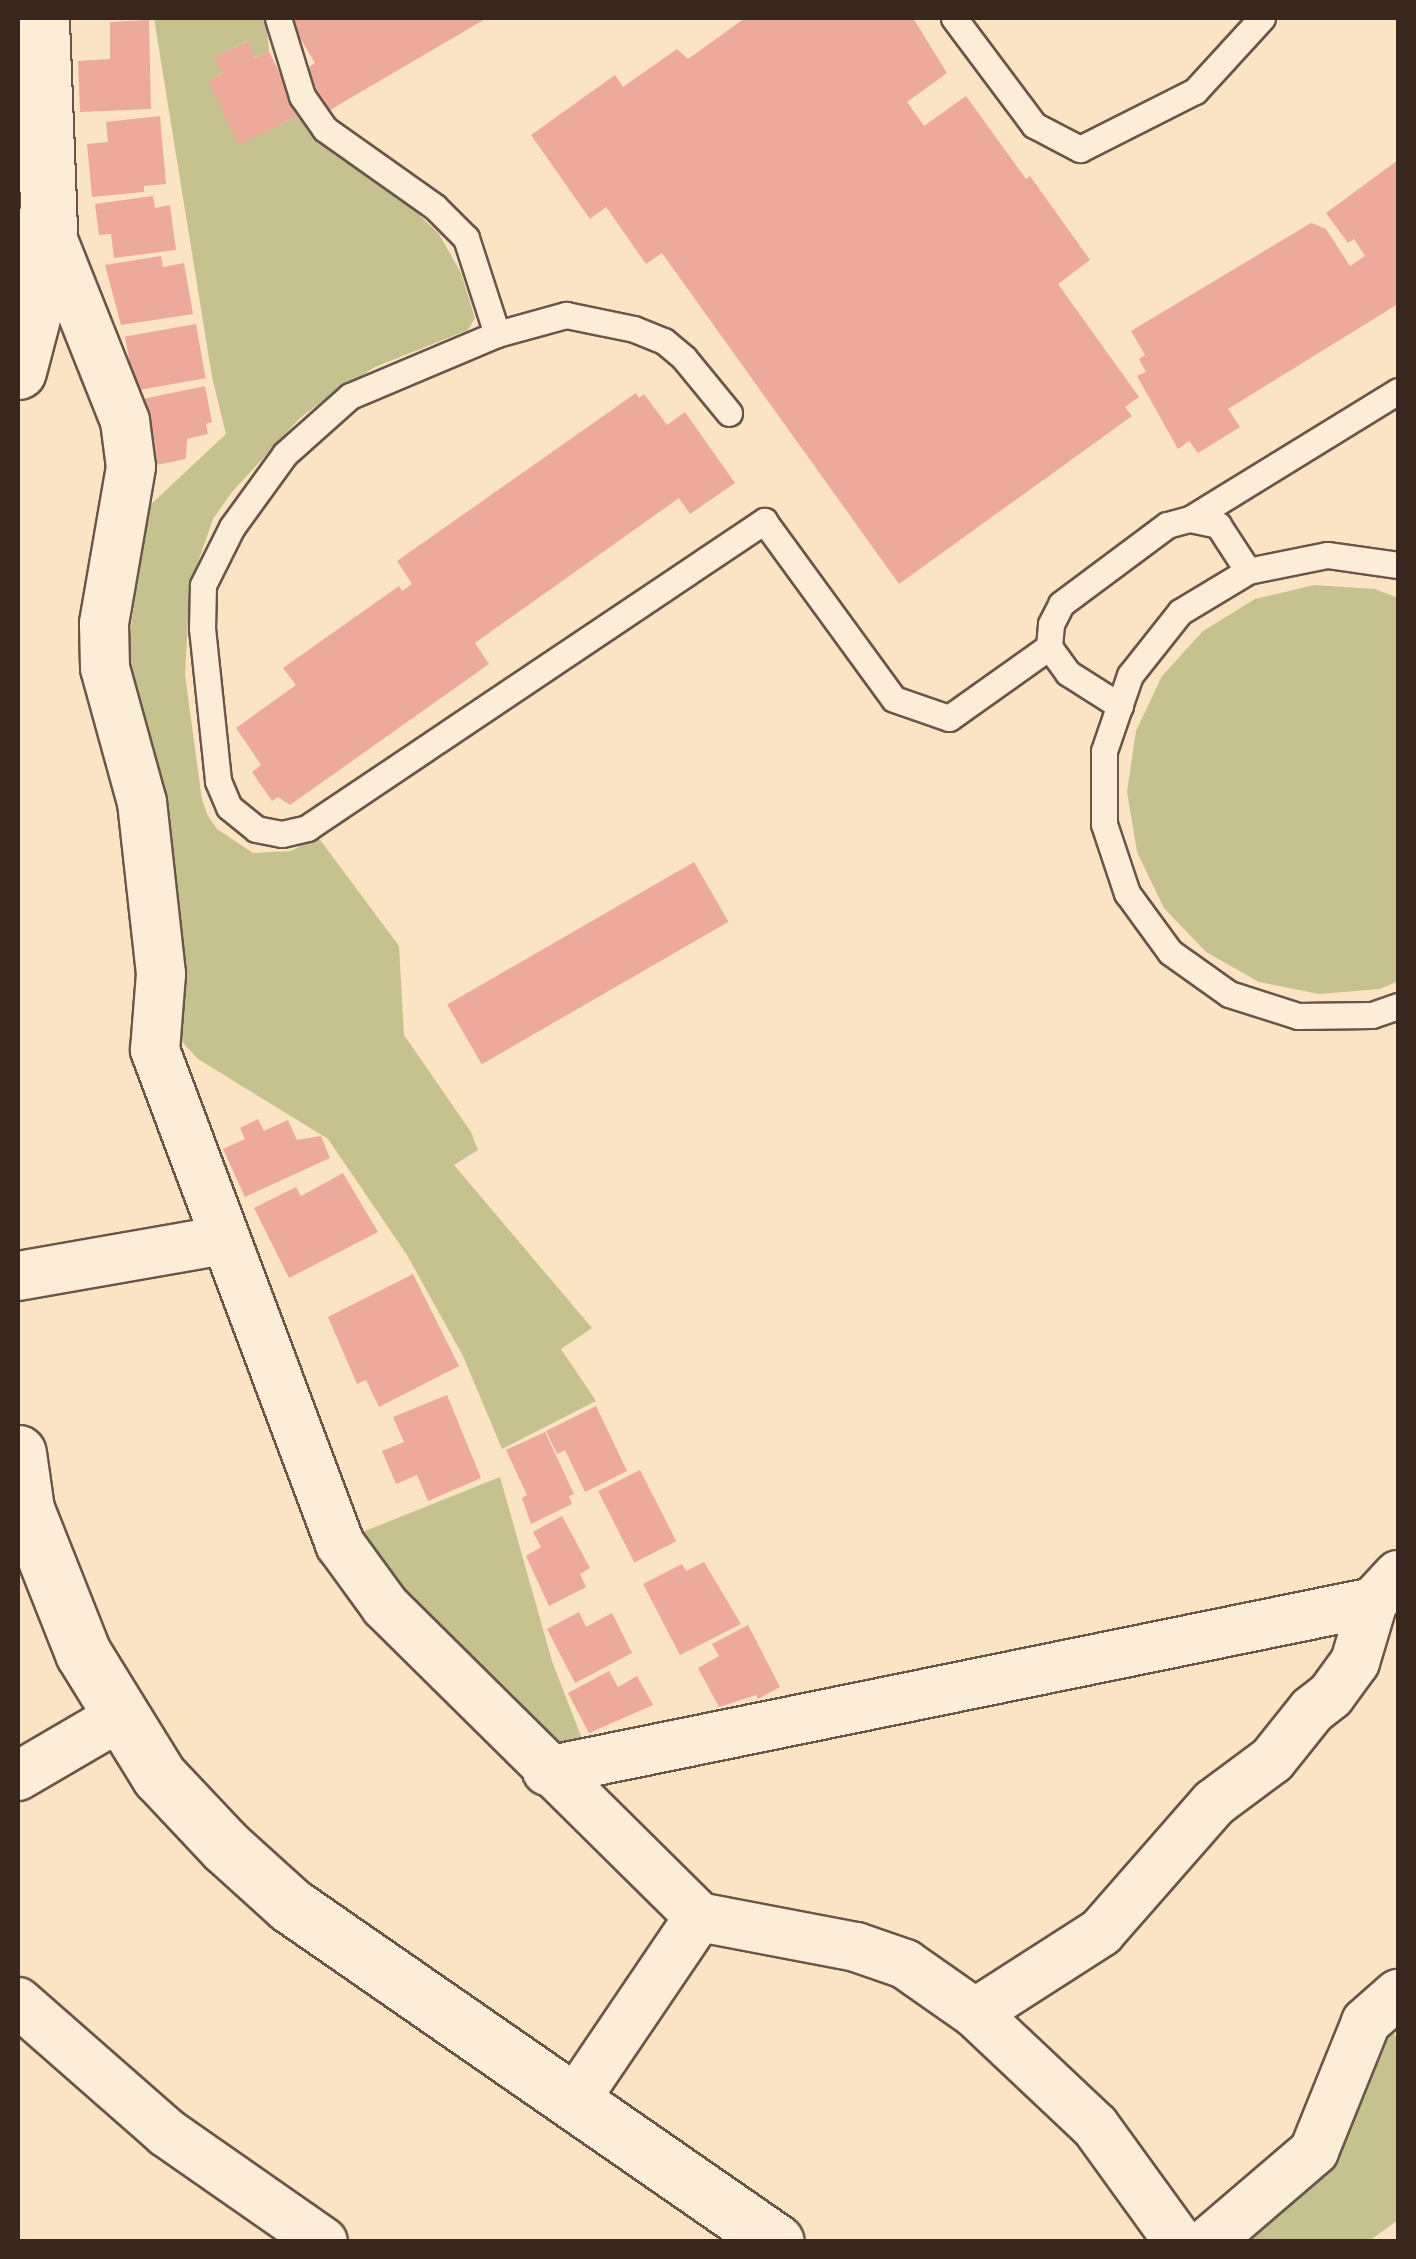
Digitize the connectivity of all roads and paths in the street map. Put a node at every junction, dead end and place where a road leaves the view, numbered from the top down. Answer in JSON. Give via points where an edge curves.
{"nodes":[{"id":1,"x":41,"y":18,"type":"edge"},
{"id":2,"x":278,"y":18,"type":"edge"},
{"id":3,"x":954,"y":18,"type":"edge"},
{"id":4,"x":1262,"y":18,"type":"edge"},
{"id":5,"x":33,"y":231,"type":"edge"},
{"id":6,"x":496,"y":334,"type":"junction"},
{"id":7,"x":18,"y":371,"type":"edge"},
{"id":8,"x":1398,"y":391,"type":"edge"},
{"id":9,"x":729,"y":413,"type":"dead end"},
{"id":10,"x":1190,"y":519,"type":"junction"},
{"id":11,"x":1398,"y":565,"type":"edge"},
{"id":12,"x":1248,"y":571,"type":"junction"},
{"id":13,"x":1049,"y":646,"type":"junction"},
{"id":14,"x":1120,"y":706,"type":"junction"},
{"id":15,"x":1398,"y":1006,"type":"edge"},
{"id":16,"x":224,"y":1240,"type":"junction"},
{"id":17,"x":18,"y":1276,"type":"edge"},
{"id":18,"x":18,"y":1453,"type":"edge"},
{"id":19,"x":1386,"y":1589,"type":"edge"},
{"id":20,"x":118,"y":1717,"type":"junction"},
{"id":21,"x":547,"y":1771,"type":"junction"},
{"id":22,"x":18,"y":1776,"type":"edge"},
{"id":23,"x":699,"y":1917,"type":"junction"},
{"id":24,"x":1398,"y":1994,"type":"edge"},
{"id":25,"x":18,"y":2002,"type":"edge"},
{"id":26,"x":975,"y":2013,"type":"junction"},
{"id":27,"x":574,"y":2100,"type":"junction"},
{"id":28,"x":323,"y":2242,"type":"edge"},
{"id":29,"x":776,"y":2242,"type":"edge"},
{"id":30,"x":1179,"y":2242,"type":"edge"},
{"id":31,"x":1208,"y":2242,"type":"edge"}],
"edges":[{"from":1,"to":5,"type":"street"},
{"from":2,"to":6,"type":"lane","via":[[302,96],[325,130],[435,207],[466,238]]},
{"from":3,"to":4,"type":"lane","via":[[1034,124],[1080,150],[1195,91]]},
{"from":5,"to":7,"type":"street","via":[[43,276]]},
{"from":5,"to":16,"type":"street","via":[[125,422],[130,467],[104,624],[104,668],[142,802],[161,974],[156,1050]]},
{"from":6,"to":9,"type":"lane","via":[[566,315],[634,329],[684,358]]},
{"from":6,"to":13,"type":"lane","via":[[350,396],[285,454],[232,527],[203,586],[218,782],[230,808],[256,830],[282,834],[307,828],[764,521],[894,699],[949,718]]},
{"from":8,"to":10,"type":"lane"},
{"from":10,"to":12,"type":"lane","via":[[1218,525]]},
{"from":10,"to":13,"type":"lane","via":[[1167,525],[1060,604]]},
{"from":11,"to":12,"type":"lane","via":[[1326,555]]},
{"from":12,"to":14,"type":"lane","via":[[1180,612],[1130,675]]},
{"from":13,"to":14,"type":"lane","via":[[1068,673]]},
{"from":14,"to":15,"type":"lane","via":[[1104,750],[1104,824],[1127,893],[1170,952],[1229,994],[1298,1016],[1372,1015]]},
{"from":16,"to":17,"type":"street"},
{"from":16,"to":21,"type":"street","via":[[340,1544],[385,1606]]},
{"from":18,"to":20,"type":"street","via":[[26,1510],[55,1592]]},
{"from":19,"to":21,"type":"street"},
{"from":19,"to":26,"type":"street","via":[[1355,1662],[1272,1760],[1214,1804],[1101,1932]]},
{"from":20,"to":22,"type":"street"},
{"from":20,"to":27,"type":"street","via":[[159,1776],[290,1905]]},
{"from":21,"to":23,"type":"street"},
{"from":23,"to":26,"type":"street","via":[[889,1958]]},
{"from":23,"to":27,"type":"street"},
{"from":24,"to":31,"type":"street","via":[[1366,2022],[1314,2150]]},
{"from":25,"to":28,"type":"street","via":[[166,2133]]},
{"from":26,"to":30,"type":"street","via":[[1095,2126]]},
{"from":27,"to":29,"type":"street"}]}
